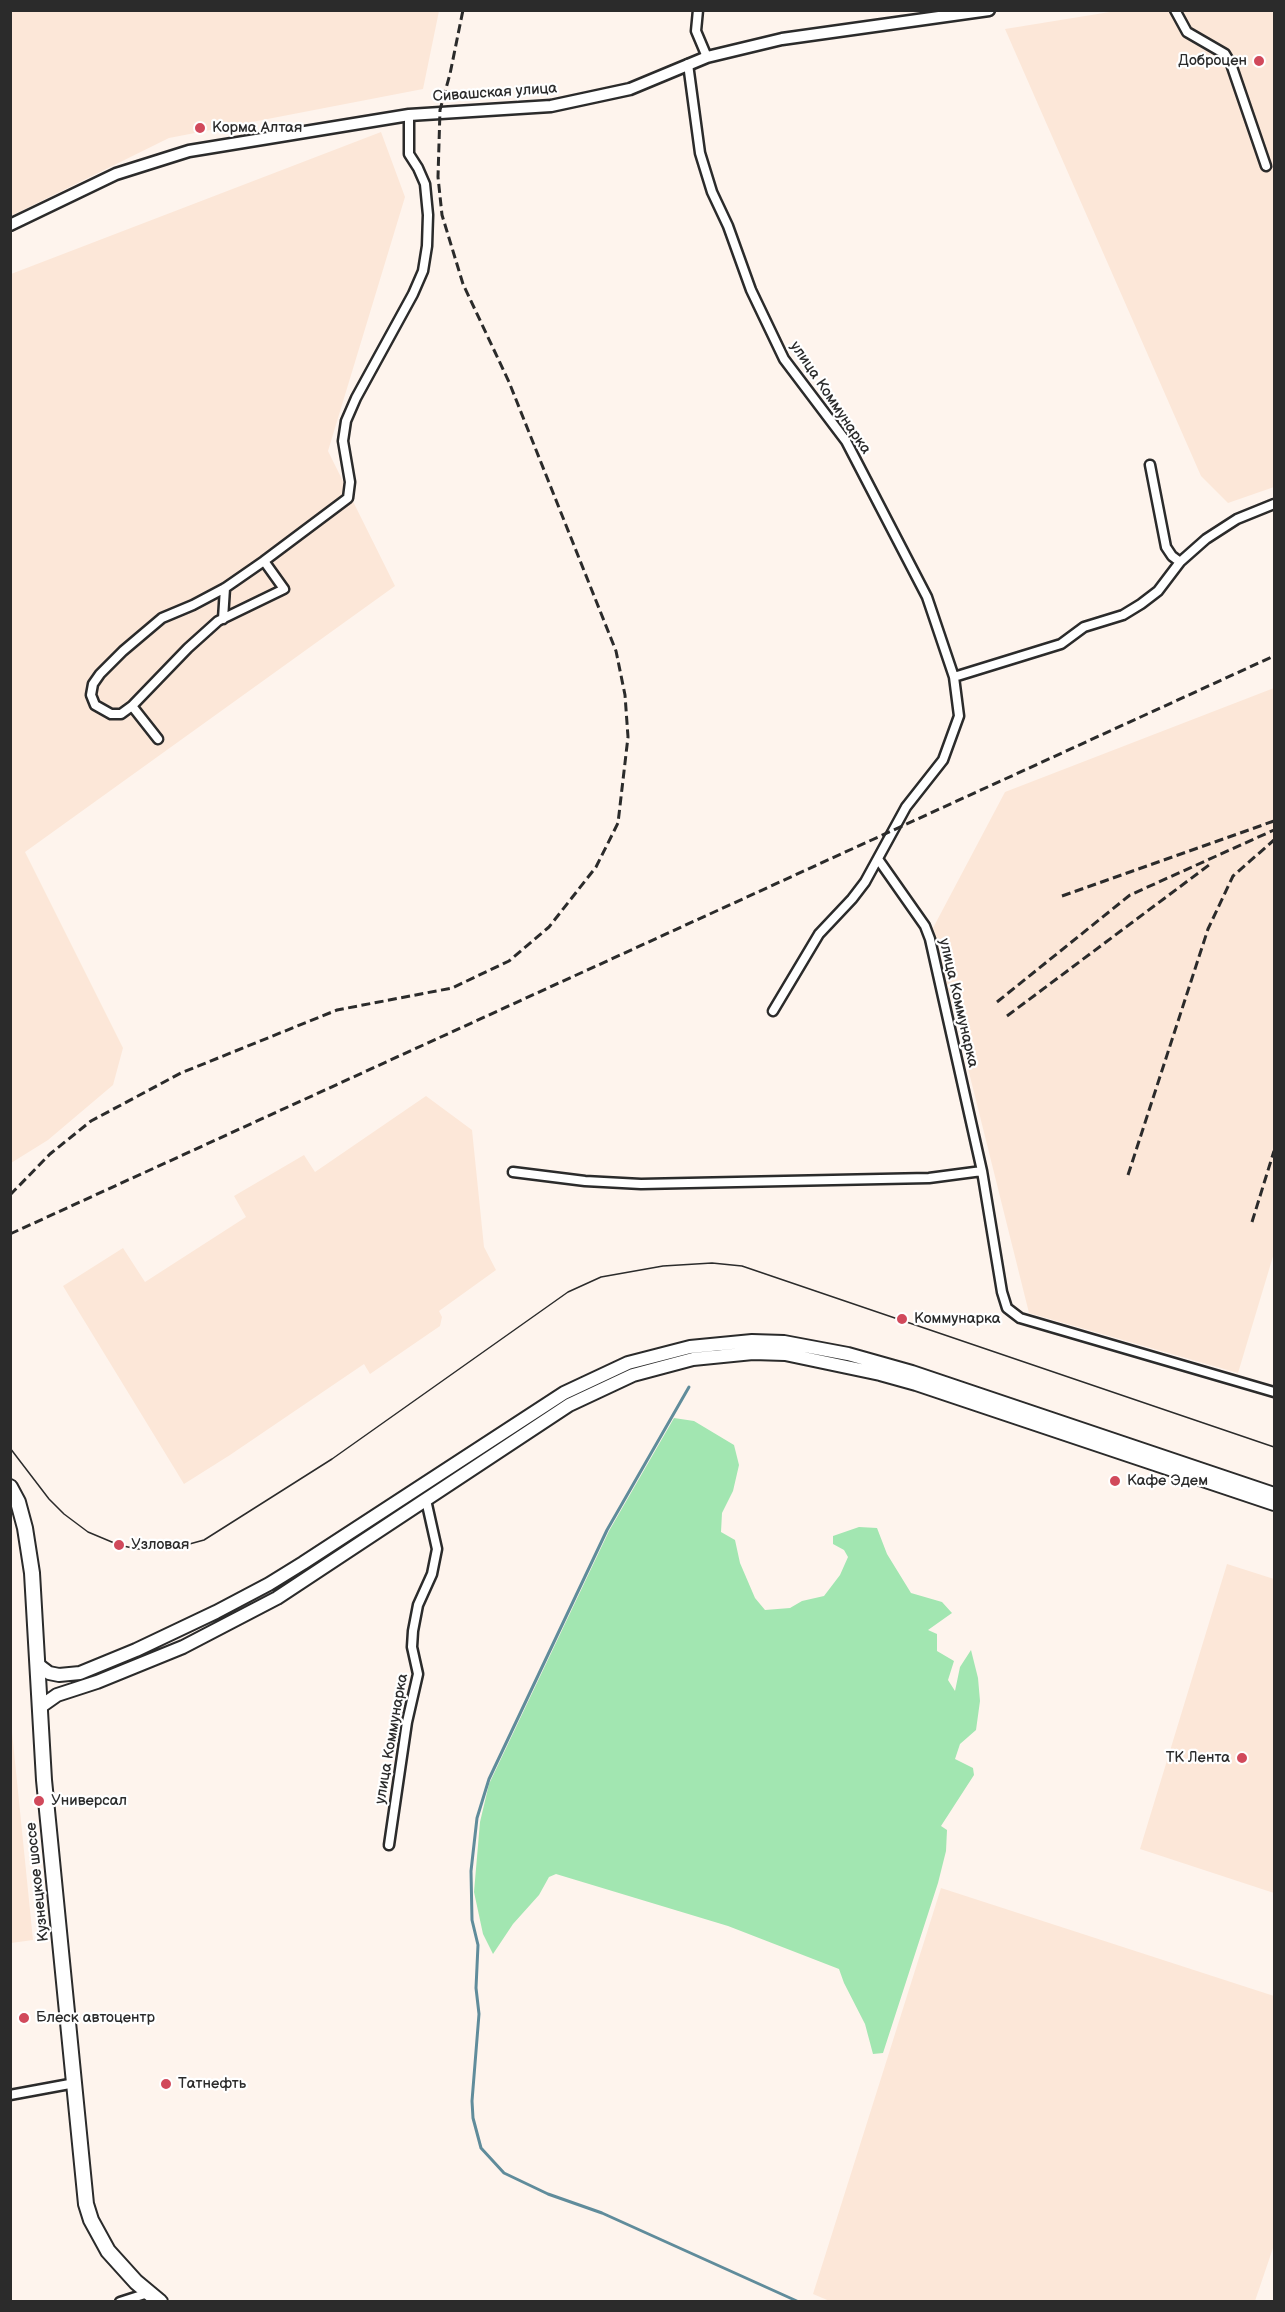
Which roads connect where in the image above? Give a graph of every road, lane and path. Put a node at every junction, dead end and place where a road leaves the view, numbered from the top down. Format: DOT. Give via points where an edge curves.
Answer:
graph roads {
  1 [pos="698,10"];
  2 [pos="989,10"];
  3 [pos="1175,10"];
  4 [pos="707,57"];
  5 [pos="688,64"];
  6 [pos="409,115"];
  7 [pos="1266,166"];
  8 [pos="10,225"];
  9 [pos="1150,465"];
  10 [pos="1275,504"];
  11 [pos="264,561"];
  12 [pos="1180,562"];
  13 [pos="225,588"];
  14 [pos="223,619"];
  15 [pos="954,677"];
  16 [pos="132,706"];
  17 [pos="158,739"];
  18 [pos="878,859"];
  19 [pos="773,1011"];
  20 [pos="981,1171"];
  21 [pos="513,1172"];
  22 [pos="1275,1392"];
  23 [pos="10,1487"];
  24 [pos="1275,1494"];
  25 [pos="426,1500"];
  26 [pos="1275,1504"];
  27 [pos="37,1664"];
  28 [pos="40,1707"];
  29 [pos="389,1845"];
  30 [pos="75,2083"];
  31 [pos="10,2095"];
  32 [pos="154,2297"];
  33 [pos="120,2301"];
  1 -- 4 [label="street" via="696,31"];
  2 -- 4 [label="street, Сивашская улица" via="782,39"];
  3 -- 7 [label="street" via="1187,32 1224,54 1231,64"];
  4 -- 5 [label="street, Сивашская улица"];
  5 -- 6 [label="street, Сивашская улица" via="630,89 551,106"];
  5 -- 15 [label="street, улица Коммунарка" via="700,153 751,290 784,359 846,441 927,597"];
  6 -- 8 [label="street, Сивашская улица" via="189,151 116,174"];
  6 -- 11 [label="street" via="409,154 425,184 428,215 423,271 346,421 343,441 350,482 348,498"];
  9 -- 12 [label="street" via="1166,547"];
  10 -- 12 [label="street" via="1237,519"];
  11 -- 13 [label="street"];
  11 -- 14 [label="street" via="284,589"];
  12 -- 15 [label="street" via="1158,591 1123,615 1084,627 1061,644"];
  13 -- 14 [label="street"];
  13 -- 16 [label="street" via="162,618 123,651 93,684 91,695 95,705 111,714 121,714"];
  14 -- 16 [label="street" via="188,648"];
  15 -- 18 [label="street, улица Коммунарка" via="959,716 943,760 906,807"];
  16 -- 17 [label="street"];
  18 -- 19 [label="street" via="852,899 819,934"];
  18 -- 20 [label="street, улица Коммунарка" via="930,939"];
  20 -- 21 [label="street" via="929,1178 641,1184"];
  20 -- 22 [label="street, улица Коммунарка" via="1002,1292 1007,1308 1020,1318"];
  23 -- 27 [label="main road, Кузнецкое шоссе" via="22,1514 30,1556"];
  24 -- 27 [label="main road" via="848,1354 784,1342 690,1347 628,1364 564,1393 295,1569 216,1612 80,1673 59,1676"];
  25 -- 26 [label="main road" via="569,1406 612,1384 675,1362 753,1353 816,1359 916,1384"];
  25 -- 28 [label="main road" via="258,1609 183,1647 57,1695"];
  25 -- 29 [label="street, улица Коммунарка" via="437,1549 412,1631 418,1674"];
  27 -- 28 [label="main road, Кузнецкое шоссе"];
  28 -- 30 [label="main road, Кузнецкое шоссе"];
  30 -- 31 [label="street"];
  30 -- 32 [label="main road, Кузнецкое шоссе" via="86,2204 91,2220 118,2265"];
  32 -- 33 [label="street"];
}
